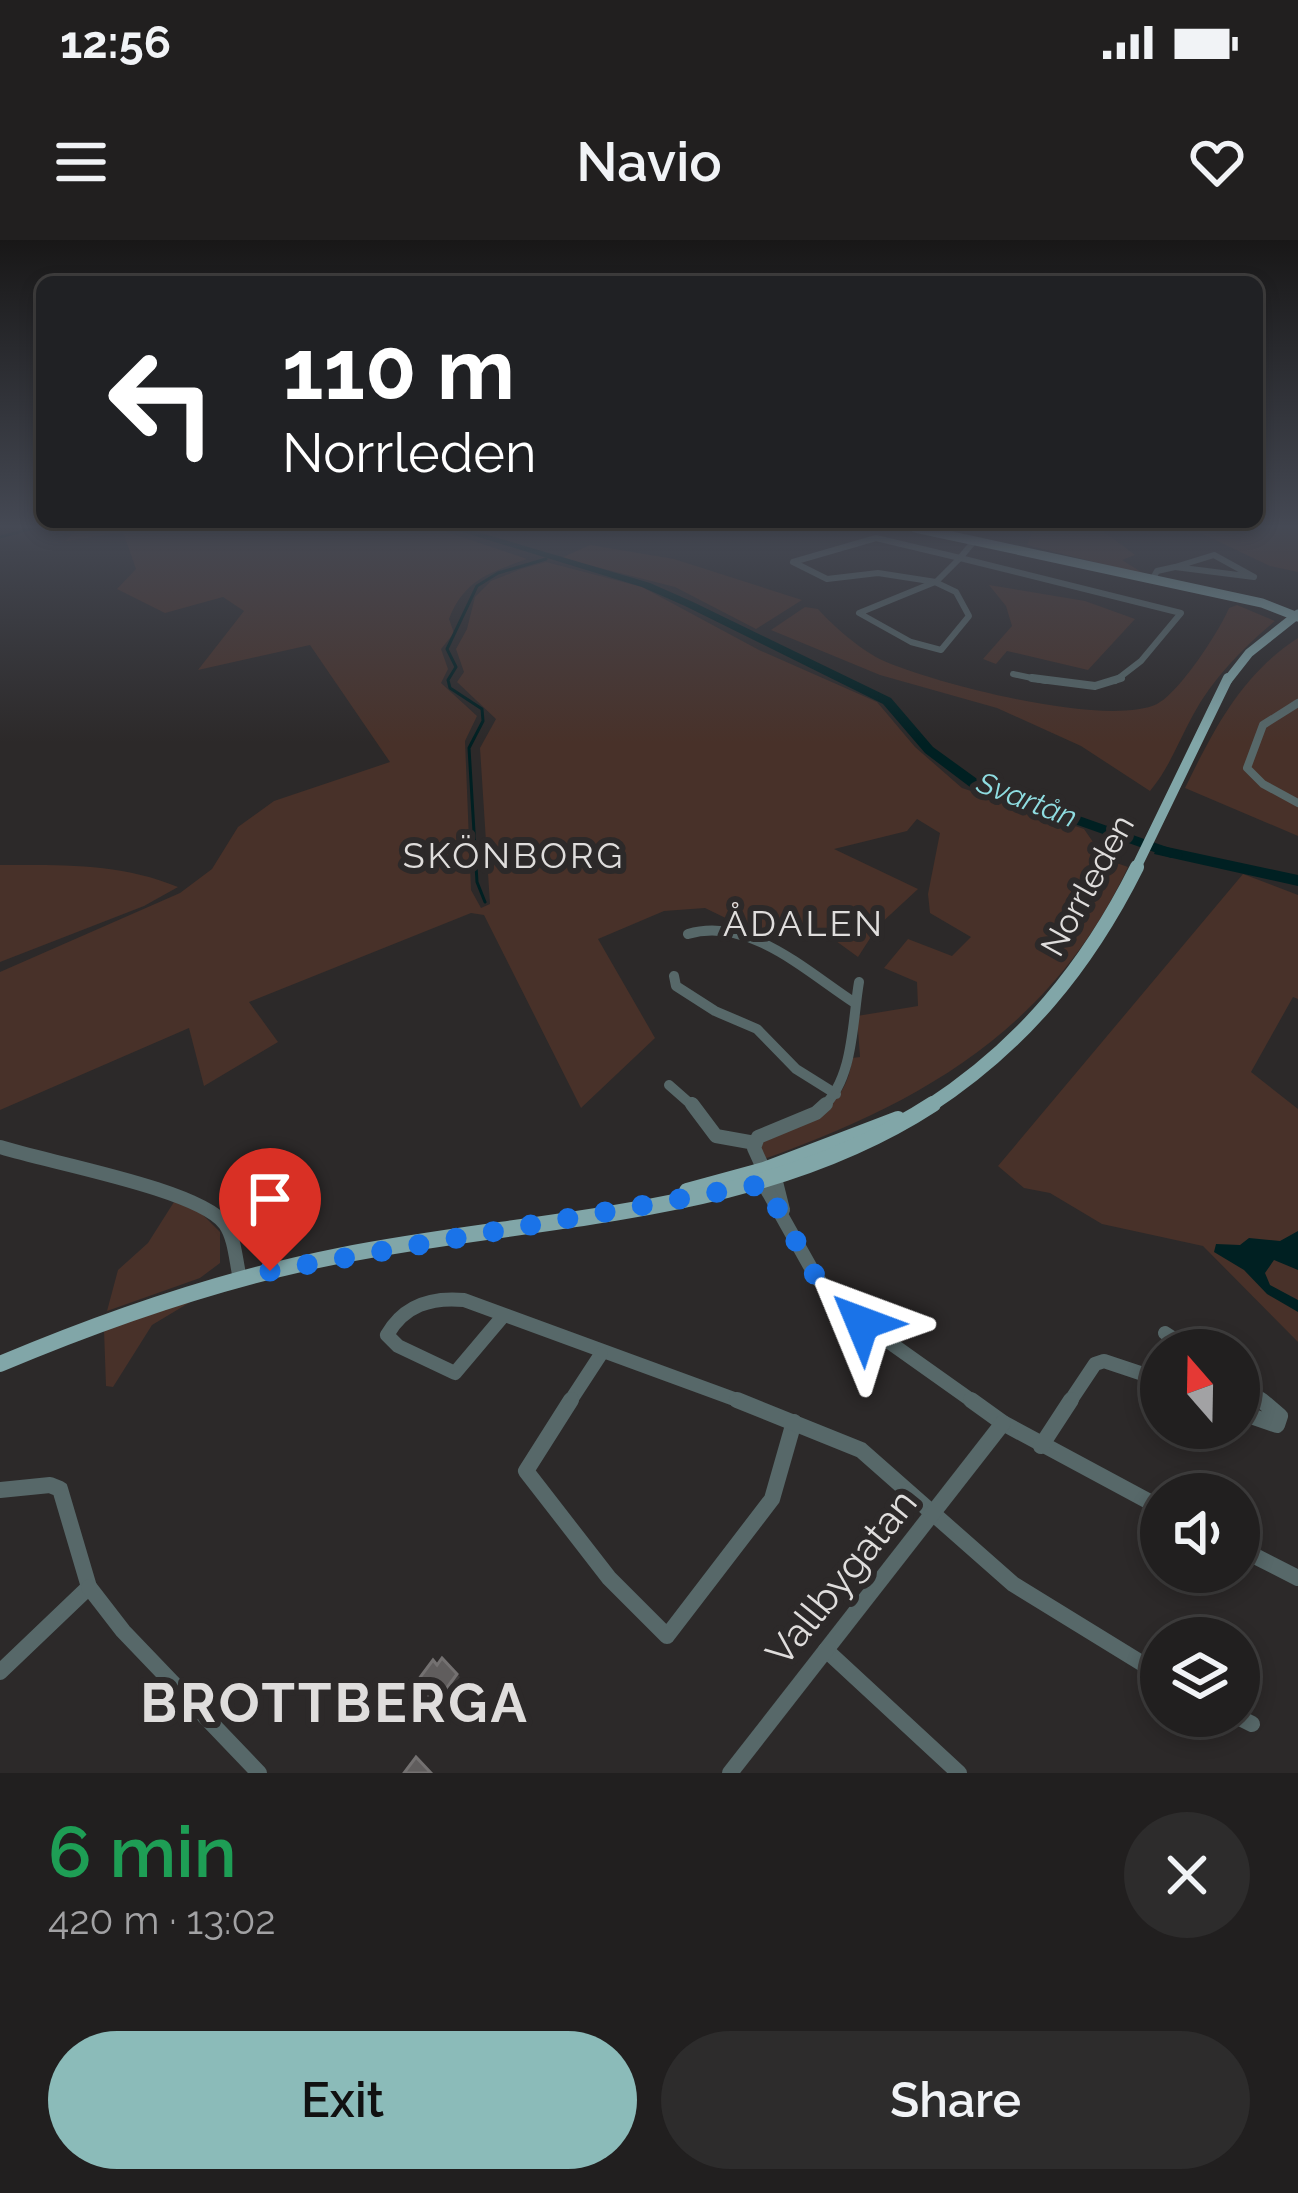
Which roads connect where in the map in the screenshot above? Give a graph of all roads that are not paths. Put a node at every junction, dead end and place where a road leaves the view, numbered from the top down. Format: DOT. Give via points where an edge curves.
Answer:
graph roads {
  1 [pos="893,600"];
  2 [pos="961,600"];
  3 [pos="1127,600"];
  4 [pos="1240,600"];
  5 [pos="1243,600"];
  6 [pos="1295,616"];
  7 [pos="1013,674"];
  8 [pos="1298,703"];
  9 [pos="1298,803"];
  10 [pos="688,934"];
  11 [pos="674,976"];
  12 [pos="859,982"];
  13 [pos="855,1004"];
  14 [pos="670,1085"];
  15 [pos="836,1094"];
  16 [pos="755,1143"];
  17 [pos="0,1147"];
  18 [pos="767,1174"];
  19 [pos="240,1279"];
  20 [pos="503,1315"];
  21 [pos="601,1354"];
  22 [pos="0,1364"];
  23 [pos="1140,1373"];
  24 [pos="1260,1399"];
  25 [pos="794,1422"];
  26 [pos="1260,1422"];
  27 [pos="1003,1423"];
  28 [pos="1041,1446"];
  29 [pos="0,1490"];
  30 [pos="1140,1497"];
  31 [pos="933,1514"];
  32 [pos="1260,1559"];
  33 [pos="1298,1578"];
  34 [pos="89,1587"];
  35 [pos="826,1650"];
  36 [pos="1140,1663"];
  37 [pos="0,1672"];
  38 [pos="259,1773"];
  39 [pos="730,1773"];
  40 [pos="959,1773"];
  1 -- 2 [label="street" via="859,614 940,650 970,611"];
  3 -- 7 [label="street" via="1181,613 1120,682 1087,688"];
  4 -- 6 [label="main road"];
  5 -- 6 [label="main road"];
  6 -- 18 [label="main road, Norrleden" via="1208,713 1118,904 1035,1021 996,1060 880,1138"];
  8 -- 9 [label="street" via="1263,725 1247,768"];
  10 -- 13 [label="street" via="726,927"];
  11 -- 15 [label="street" via="676,986 758,1029 796,1069"];
  12 -- 13 [label="street"];
  13 -- 15 [label="street"];
  14 -- 16 [label="street" via="716,1136"];
  15 -- 16 [label="street" via="817,1113"];
  16 -- 18 [label="street"];
  17 -- 19 [label="street" via="194,1202 224,1223"];
  18 -- 19 [label="main road, Norrleden" via="618,1210"];
  18 -- 27 [label="street" via="816,1277 851,1315"];
  19 -- 22 [label="main road, Norrleden"];
  20 -- 20 [label="street" via="434,1299 410,1309 386,1334 450,1373"];
  20 -- 21 [label="street"];
  21 -- 25 [label="street"];
  21 -- 25 [label="street" via="526,1471 609,1578 667,1636 772,1499"];
  23 -- 28 [label="street" via="1094,1364"];
  24 -- 26 [label="street" via="1280,1416 1277,1425"];
  25 -- 31 [label="street" via="875,1457"];
  27 -- 28 [label="street"];
  27 -- 31 [label="street, Vallbygatan"];
  28 -- 30 [label="street"];
  29 -- 34 [label="street" via="60,1489"];
  31 -- 35 [label="street, Vallbygatan"];
  31 -- 36 [label="street" via="1053,1612"];
  32 -- 33 [label="street"];
  34 -- 37 [label="street"];
  34 -- 38 [label="street"];
  35 -- 39 [label="street, Vallbygatan"];
  35 -- 40 [label="street"];
}
